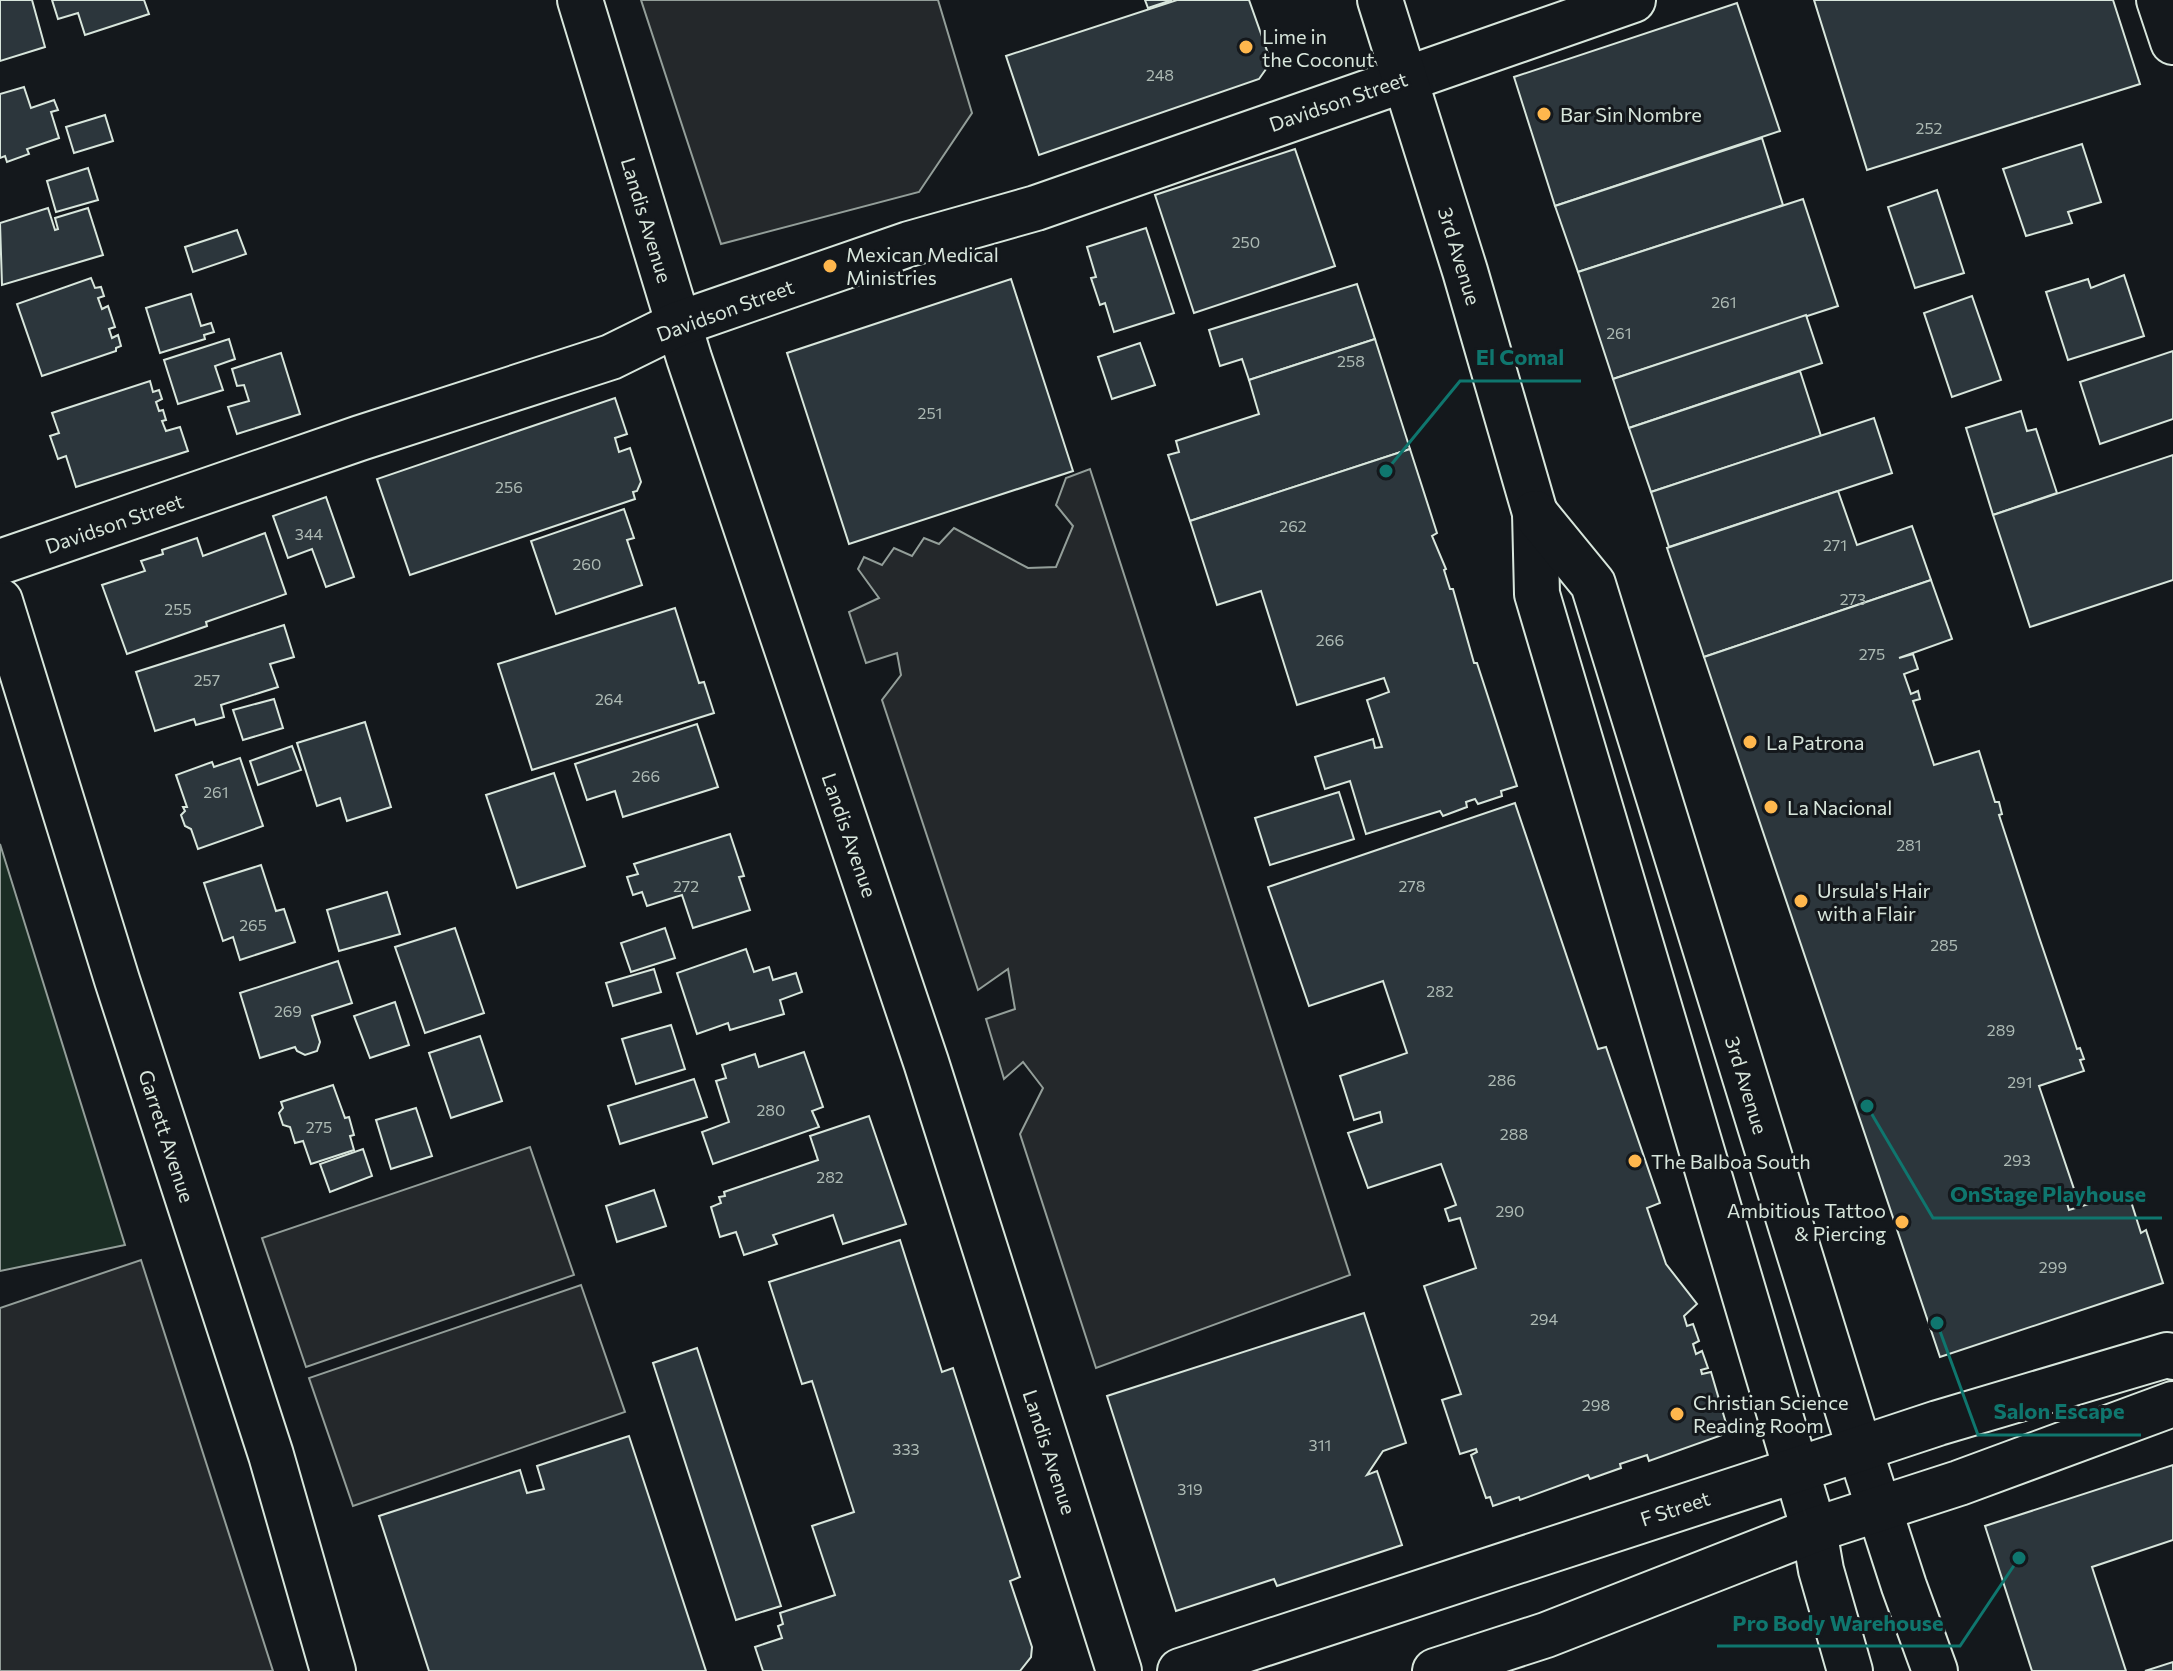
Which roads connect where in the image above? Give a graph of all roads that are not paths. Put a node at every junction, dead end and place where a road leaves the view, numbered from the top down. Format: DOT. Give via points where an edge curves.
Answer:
graph roads {
  1 [pos="580,0"];
  2 [pos="1380,0"];
  3 [pos="1633,0"];
  4 [pos="2159,0"];
  5 [pos="2173,42"];
  6 [pos="1405,78"];
  7 [pos="678,324"];
  8 [pos="1535,513"];
  9 [pos="0,562"];
  10 [pos="0,601"];
  11 [pos="2173,1357"];
  12 [pos="2173,1404"];
  13 [pos="1859,1447"];
  14 [pos="1796,1470"];
  15 [pos="1879,1510"];
  16 [pos="1814,1530"];
  17 [pos="333,1671"];
  18 [pos="1119,1671"];
  19 [pos="1180,1671"];
  20 [pos="1435,1671"];
  21 [pos="1850,1671"];
  22 [pos="1935,1671"];
  1 -- 7 [label="main road, Landis Avenue"];
  2 -- 6 [label="main road, 3rd Avenue"];
  3 -- 6 [label="main road, Davidson Street"];
  4 -- 5 [label="main road"];
  6 -- 7 [label="main road, Davidson Street" via="1036,208 909,244"];
  6 -- 8 [label="main road, 3rd Avenue"];
  7 -- 9 [label="main road, Davidson Street" via="611,357"];
  7 -- 18 [label="main road, Landis Avenue" via="926,1062"];
  8 -- 13 [label="main road, 3rd Avenue" via="1593,584"];
  8 -- 14 [label="main road, 3rd Avenue" via="1537,594"];
  10 -- 17 [label="main road, Garrett Avenue" via="262,1426"];
  11 -- 13 [label="main road, F Street"];
  12 -- 15 [label="main road"];
  13 -- 14 [label="main road, F Street"];
  13 -- 15 [label="main road, 3rd Avenue"];
  14 -- 16 [label="main road, 3rd Avenue"];
  14 -- 19 [label="main road, F Street"];
  15 -- 16 [label="main road"];
  15 -- 22 [label="main road, 3rd Avenue"];
  16 -- 20 [label="main road" via="1546,1635"];
  16 -- 21 [label="main road, 3rd Avenue"];
}
